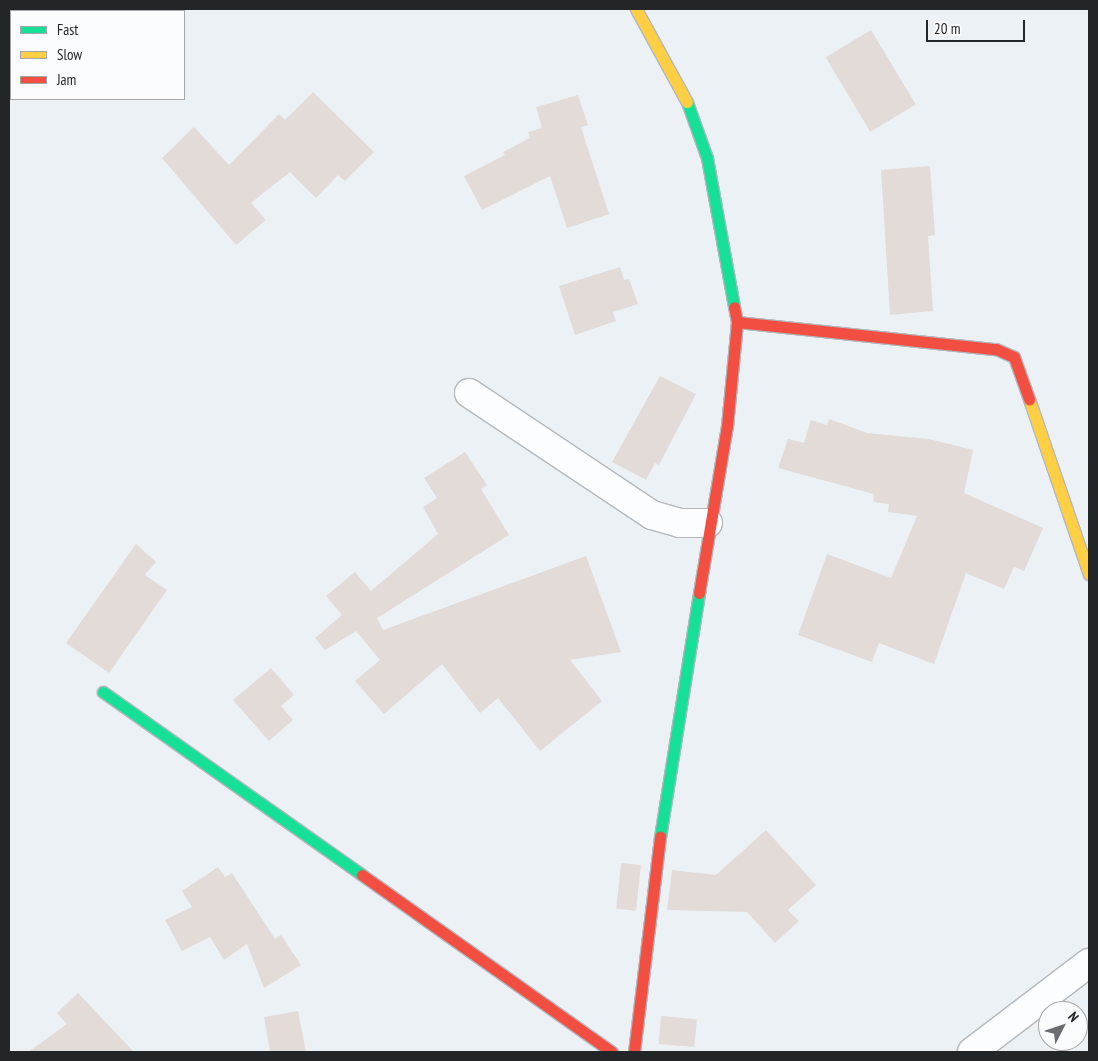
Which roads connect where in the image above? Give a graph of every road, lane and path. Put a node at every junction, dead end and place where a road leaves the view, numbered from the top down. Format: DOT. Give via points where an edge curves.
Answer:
graph roads {
  1 [pos="636,9"];
  2 [pos="737,322"];
  3 [pos="469,393"];
  4 [pos="708,522"];
  5 [pos="1089,574"];
  6 [pos="103,692"];
  7 [pos="1089,963"];
  8 [pos="612,1052"];
  9 [pos="634,1052"];
  10 [pos="972,1052"];
  1 -- 2 [label="street" via="687,102 707,158"];
  2 -- 4 [label="street" via="727,426"];
  2 -- 5 [label="street" via="996,349 1014,357"];
  3 -- 4 [label="street" via="652,515 680,523"];
  4 -- 9 [label="street" via="666,781"];
  6 -- 8 [label="street"];
  7 -- 10 [label="street"];
}
